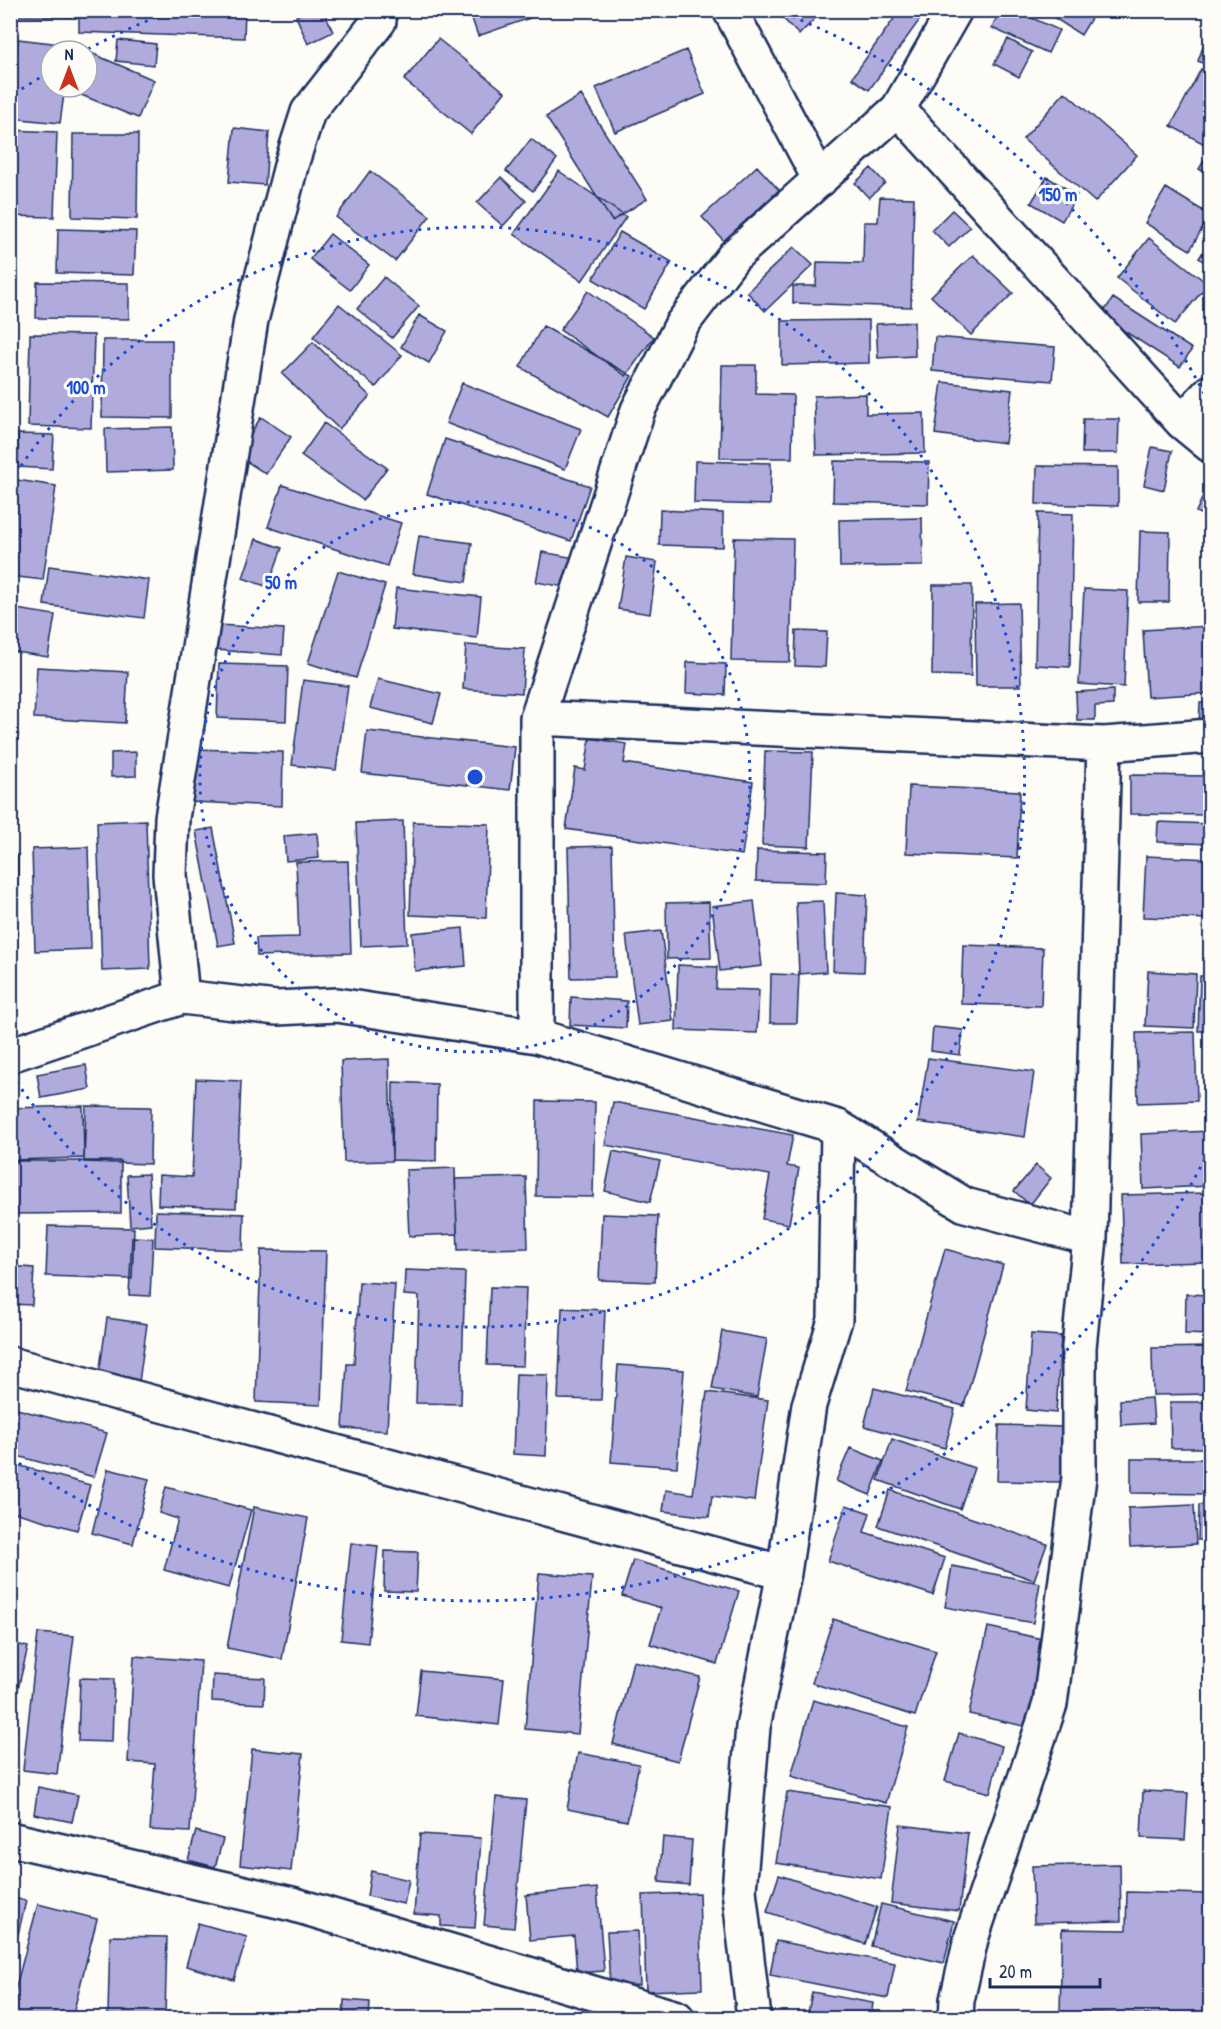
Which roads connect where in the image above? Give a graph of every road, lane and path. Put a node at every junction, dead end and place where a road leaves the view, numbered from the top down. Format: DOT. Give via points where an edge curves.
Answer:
graph roads {
  1 [pos="730,10"];
  2 [pos="956,10"];
  3 [pos="379,21"];
  4 [pos="898,109"];
  5 [pos="820,180"];
  6 [pos="1210,392"];
  7 [pos="1182,422"];
  8 [pos="1210,445"];
  9 [pos="537,718"];
  10 [pos="1210,736"];
  11 [pos="1104,744"];
  12 [pos="183,997"];
  13 [pos="537,1036"];
  14 [pos="10,1055"];
  15 [pos="838,1127"];
  16 [pos="1090,1238"];
  17 [pos="10,1364"];
  18 [pos="784,1573"];
  19 [pos="10,1839"];
  20 [pos="677,2019"];
  21 [pos="754,2019"];
  22 [pos="956,2019"];
  1 -- 5 [label="street"];
  2 -- 4 [label="street"];
  3 -- 12 [label="street" via="308,112 251,320 172,818 170,875"];
  4 -- 5 [label="street"];
  4 -- 7 [label="street"];
  5 -- 9 [label="street" via="734,256 682,324 658,367 621,456"];
  6 -- 7 [label="street"];
  7 -- 8 [label="street"];
  9 -- 11 [label="street"];
  9 -- 13 [label="street"];
  10 -- 11 [label="street"];
  11 -- 16 [label="street"];
  12 -- 13 [label="street" via="277,1008 338,1005"];
  12 -- 14 [label="street"];
  13 -- 15 [label="street"];
  15 -- 16 [label="street" via="965,1205"];
  15 -- 18 [label="street" via="835,1320 809,1405"];
  16 -- 22 [label="street" via="1079,1347 1079,1477 1050,1704 971,1939"];
  17 -- 18 [label="street"];
  18 -- 21 [label="street" via="753,1727 739,1890"];
  19 -- 20 [label="street" via="292,1904"];
}
